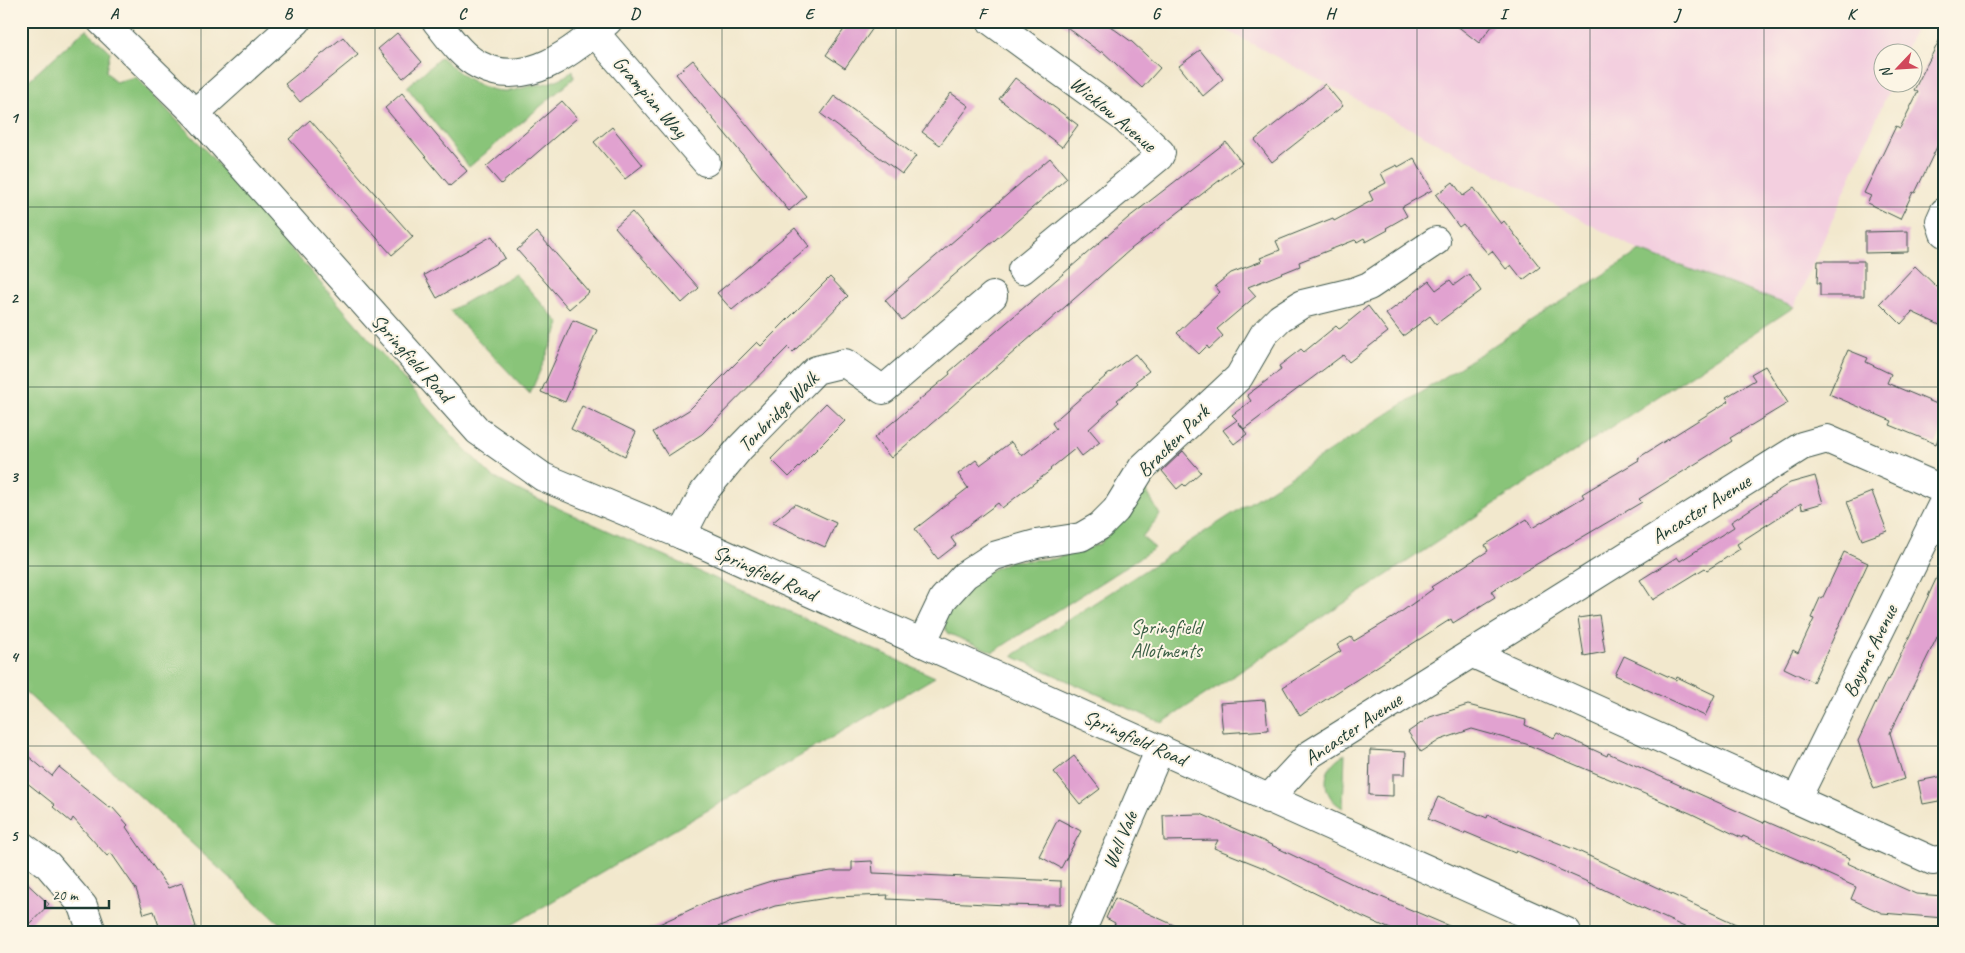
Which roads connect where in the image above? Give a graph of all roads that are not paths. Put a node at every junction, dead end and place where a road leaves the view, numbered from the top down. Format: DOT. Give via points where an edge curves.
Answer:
graph roads {
  1 [pos="101,21"];
  2 [pos="298,21"];
  3 [pos="436,21"];
  4 [pos="992,21"];
  5 [pos="602,27"];
  6 [pos="195,113"];
  7 [pos="706,162"];
  8 [pos="1944,212"];
  9 [pos="1944,233"];
  10 [pos="1436,241"];
  11 [pos="1022,270"];
  12 [pos="993,296"];
  13 [pos="1944,490"];
  14 [pos="1944,501"];
  15 [pos="682,535"];
  16 [pos="922,644"];
  17 [pos="1471,653"];
  18 [pos="1160,749"];
  19 [pos="1268,799"];
  20 [pos="1796,800"];
  21 [pos="21,845"];
  22 [pos="1944,859"];
  23 [pos="92,932"];
  24 [pos="1081,932"];
  25 [pos="1567,932"];
  1 -- 6 [label="street, Springfield Road"];
  2 -- 6 [label="street"];
  3 -- 5 [label="street" via="460,51 478,65 498,72 522,72 545,65 563,57"];
  4 -- 11 [label="street, Wicklow Avenue" via="1124,118 1161,153"];
  5 -- 7 [label="street, Grampian Way"];
  6 -- 15 [label="street, Springfield Road" via="478,432 544,476"];
  8 -- 9 [label="street" via="1940,221"];
  10 -- 16 [label="street, Bracken Park" via="1369,286 1302,304 1280,318 1264,334 1239,377 1142,468 1116,510 1100,526 1081,536 994,556 965,575 943,599"];
  12 -- 15 [label="street, Tonbridge Walk" via="883,390 845,363 816,370 734,455 704,492"];
  13 -- 17 [label="street, Ancaster Avenue" via="1827,440 1802,446"];
  14 -- 20 [label="street, Bayons Avenue"];
  15 -- 16 [label="street, Springfield Road"];
  16 -- 18 [label="street, Springfield Road"];
  17 -- 19 [label="street, Ancaster Avenue" via="1309,755"];
  17 -- 20 [label="street"];
  18 -- 19 [label="street, Springfield Road"];
  18 -- 24 [label="street, Well Vale"];
  19 -- 25 [label="street, Springfield Road"];
  20 -- 22 [label="street" via="1933,861"];
  21 -- 23 [label="street" via="48,865 83,906"];
}
